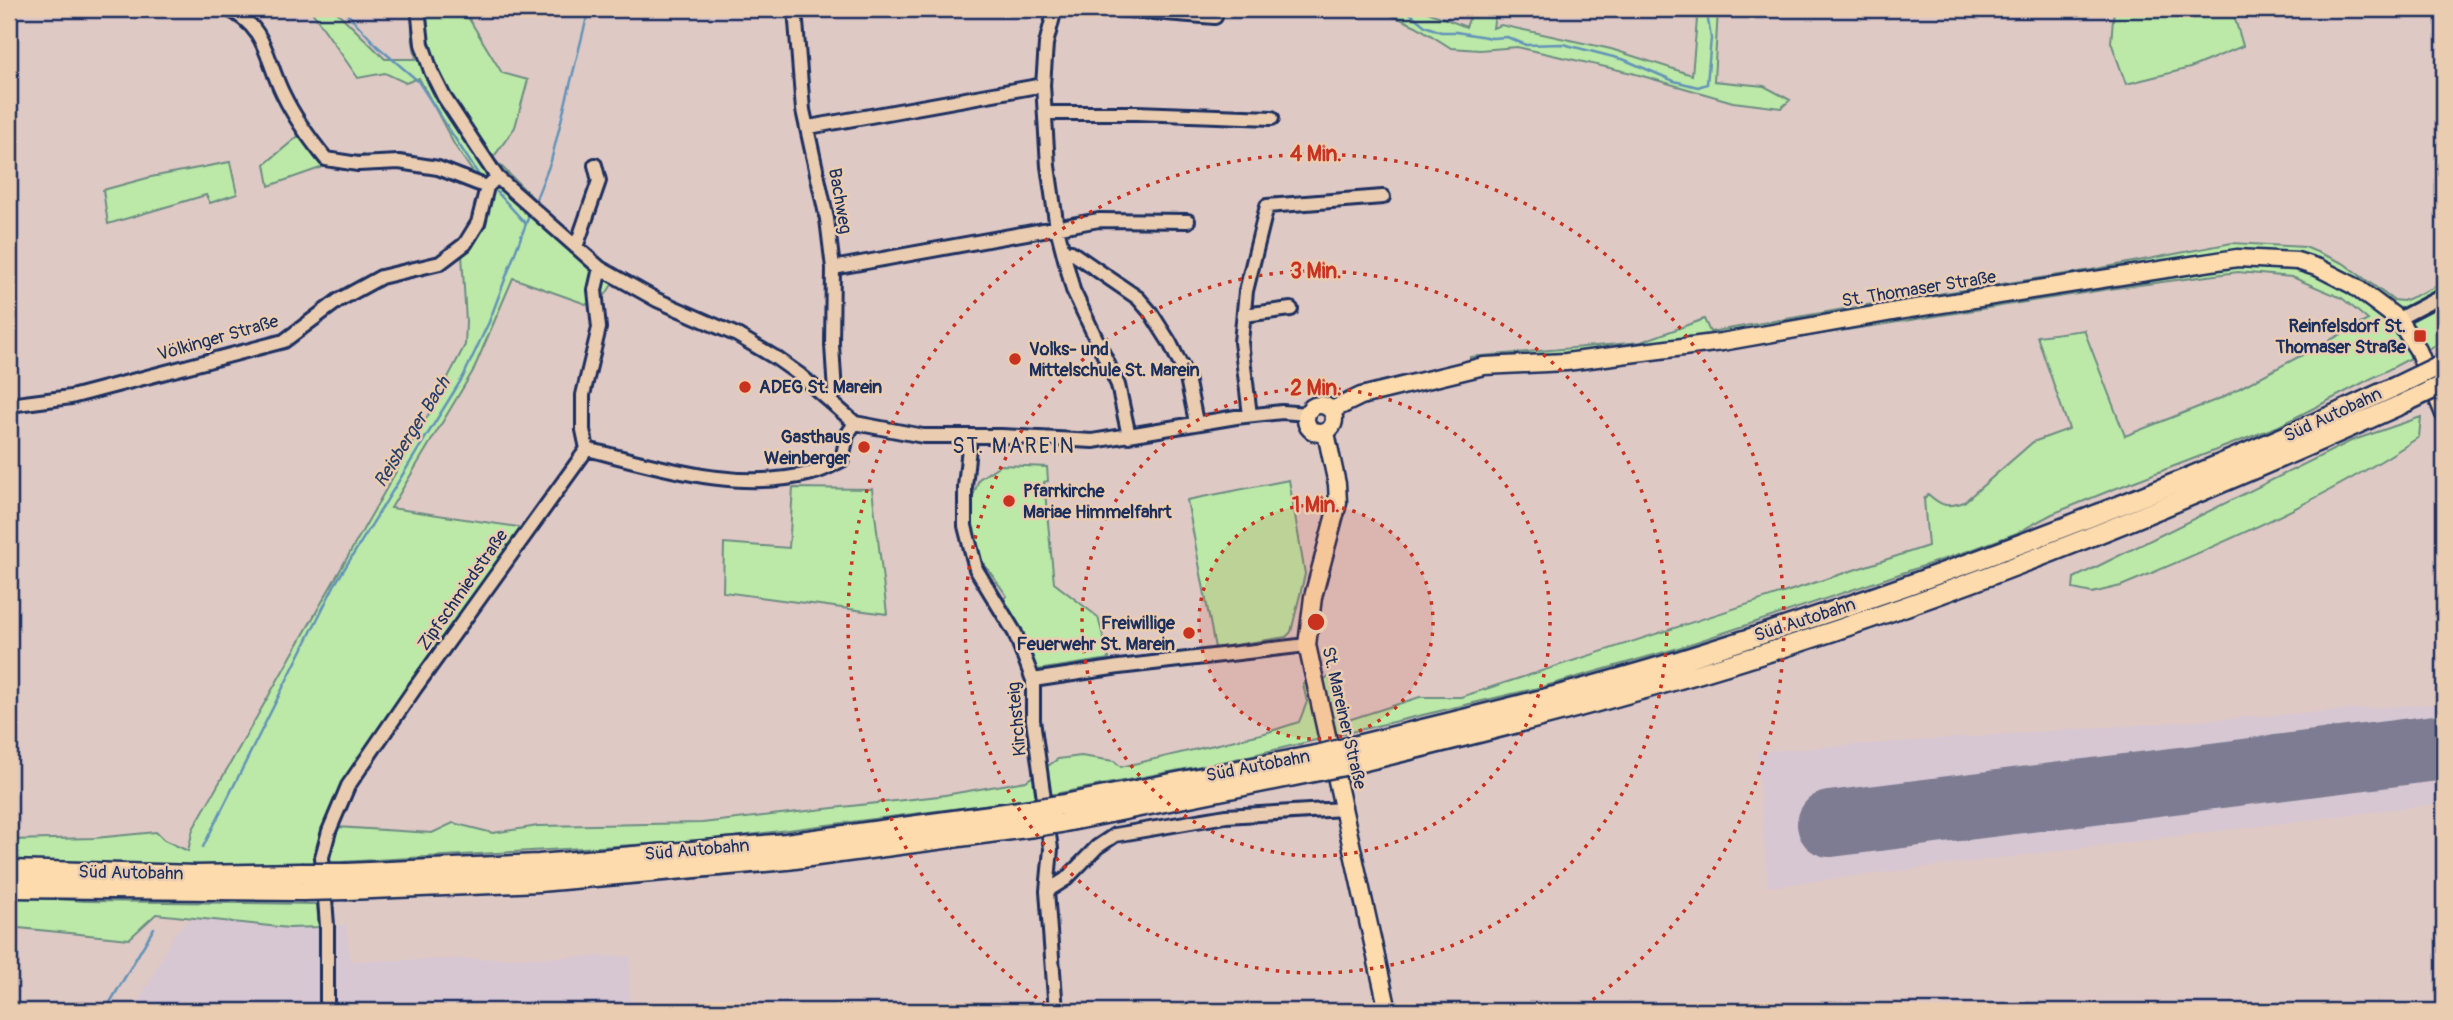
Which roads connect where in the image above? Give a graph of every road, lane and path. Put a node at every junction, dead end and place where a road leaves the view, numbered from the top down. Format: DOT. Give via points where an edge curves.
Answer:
graph roads {
  1 [pos="229,9"];
  2 [pos="420,9"];
  3 [pos="795,9"];
  4 [pos="1055,9"];
  5 [pos="1116,9"];
  6 [pos="1215,17"];
  7 [pos="1043,85"];
  8 [pos="1045,113"];
  9 [pos="1272,118"];
  10 [pos="809,127"];
  11 [pos="595,165"];
  12 [pos="497,177"];
  13 [pos="486,187"];
  14 [pos="1383,197"];
  15 [pos="1188,221"];
  16 [pos="1057,228"];
  17 [pos="576,247"];
  18 [pos="1063,251"];
  19 [pos="600,268"];
  20 [pos="833,268"];
  21 [pos="2444,295"];
  22 [pos="1291,309"];
  23 [pos="1244,316"];
  24 [pos="2398,319"];
  25 [pos="2444,363"];
  26 [pos="2444,384"];
  27 [pos="2396,396"];
  28 [pos="830,400"];
  29 [pos="9,405"];
  30 [pos="1332,410"];
  31 [pos="1307,414"];
  32 [pos="2444,414"];
  33 [pos="1250,415"];
  34 [pos="1196,422"];
  35 [pos="855,423"];
  36 [pos="1326,433"];
  37 [pos="1129,436"];
  38 [pos="970,438"];
  39 [pos="587,449"];
  40 [pos="1307,645"];
  41 [pos="1033,680"];
  42 [pos="1344,809"];
  43 [pos="9,870"];
  44 [pos="301,882"];
  45 [pos="9,888"];
  46 [pos="1047,891"];
  47 [pos="327,1011"];
  48 [pos="1056,1011"];
  49 [pos="1388,1011"];
  1 -- 13 [label="street" via="245,16 263,41 301,129 326,159 438,168"];
  2 -- 12 [label="street" via="422,44 431,71"];
  3 -- 10 [label="street, Bachweg" via="803,110"];
  4 -- 7 [label="street"];
  5 -- 6 [label="street"];
  7 -- 8 [label="street"];
  7 -- 10 [label="street"];
  8 -- 9 [label="street"];
  8 -- 16 [label="street"];
  10 -- 20 [label="street, Bachweg"];
  11 -- 17 [label="street" via="599,181"];
  12 -- 13 [label="street"];
  12 -- 17 [label="street"];
  13 -- 29 [label="street, Völkinger Straße" via="478,223 465,244 440,263 381,277 339,300 284,341 71,397"];
  14 -- 23 [label="street" via="1266,206"];
  15 -- 16 [label="street" via="1099,220"];
  16 -- 18 [label="street"];
  16 -- 20 [label="street"];
  17 -- 19 [label="street"];
  18 -- 34 [label="street" via="1138,298 1152,313 1187,378"];
  18 -- 37 [label="street" via="1073,290 1118,385"];
  19 -- 28 [label="street" via="657,300 737,335"];
  19 -- 39 [label="street" via="595,290 599,328 583,395"];
  20 -- 28 [label="street, Bachweg" via="835,393"];
  21 -- 24 [label="street"];
  22 -- 23 [label="street"];
  23 -- 33 [label="street" via="1241,353"];
  24 -- 30 [label="main road, St. Thomaser Straße" via="2354,286 2319,268 2297,261 2237,258 1722,342 1566,362 1483,366 1361,396"];
  24 -- 32 [label="main road, St. Thomaser Straße" via="2418,350"];
  25 -- 27 [label="highway, Süd Autobahn, bridge"];
  26 -- 27 [label="highway, Süd Autobahn, bridge"];
  27 -- 44 [label="highway, Süd Autobahn, bridge" via="2041,538 1883,595 1695,656 1342,758 1034,818"];
  28 -- 35 [label="street"];
  30 -- 31 [label="main road" via="1316,405"];
  30 -- 36 [label="main road" via="1335,420"];
  31 -- 33 [label="street"];
  31 -- 36 [label="main road" via="1310,429"];
  33 -- 34 [label="street"];
  34 -- 37 [label="street"];
  35 -- 38 [label="street" via="923,436"];
  35 -- 39 [label="street" via="847,435 842,460 814,473 782,478 716,479"];
  36 -- 40 [label="main road, St. Mareiner Straße" via="1338,503 1313,597"];
  37 -- 38 [label="street" via="1093,441"];
  38 -- 41 [label="street, Kirchsteig" via="965,526 976,569 1015,633"];
  39 -- 47 [label="street, Zipfschmiedstraße" via="348,786 322,857"];
  40 -- 41 [label="street"];
  40 -- 42 [label="main road, St. Mareiner Straße"];
  41 -- 46 [label="street, Kirchsteig" via="1032,720 1051,849"];
  42 -- 46 [label="street" via="1226,816 1115,835"];
  42 -- 49 [label="main road, St. Mareiner Straße"];
  43 -- 44 [label="highway, Süd Autobahn" via="197,874"];
  44 -- 45 [label="highway, Süd Autobahn"];
  46 -- 48 [label="street, Kirchsteig"];
}
